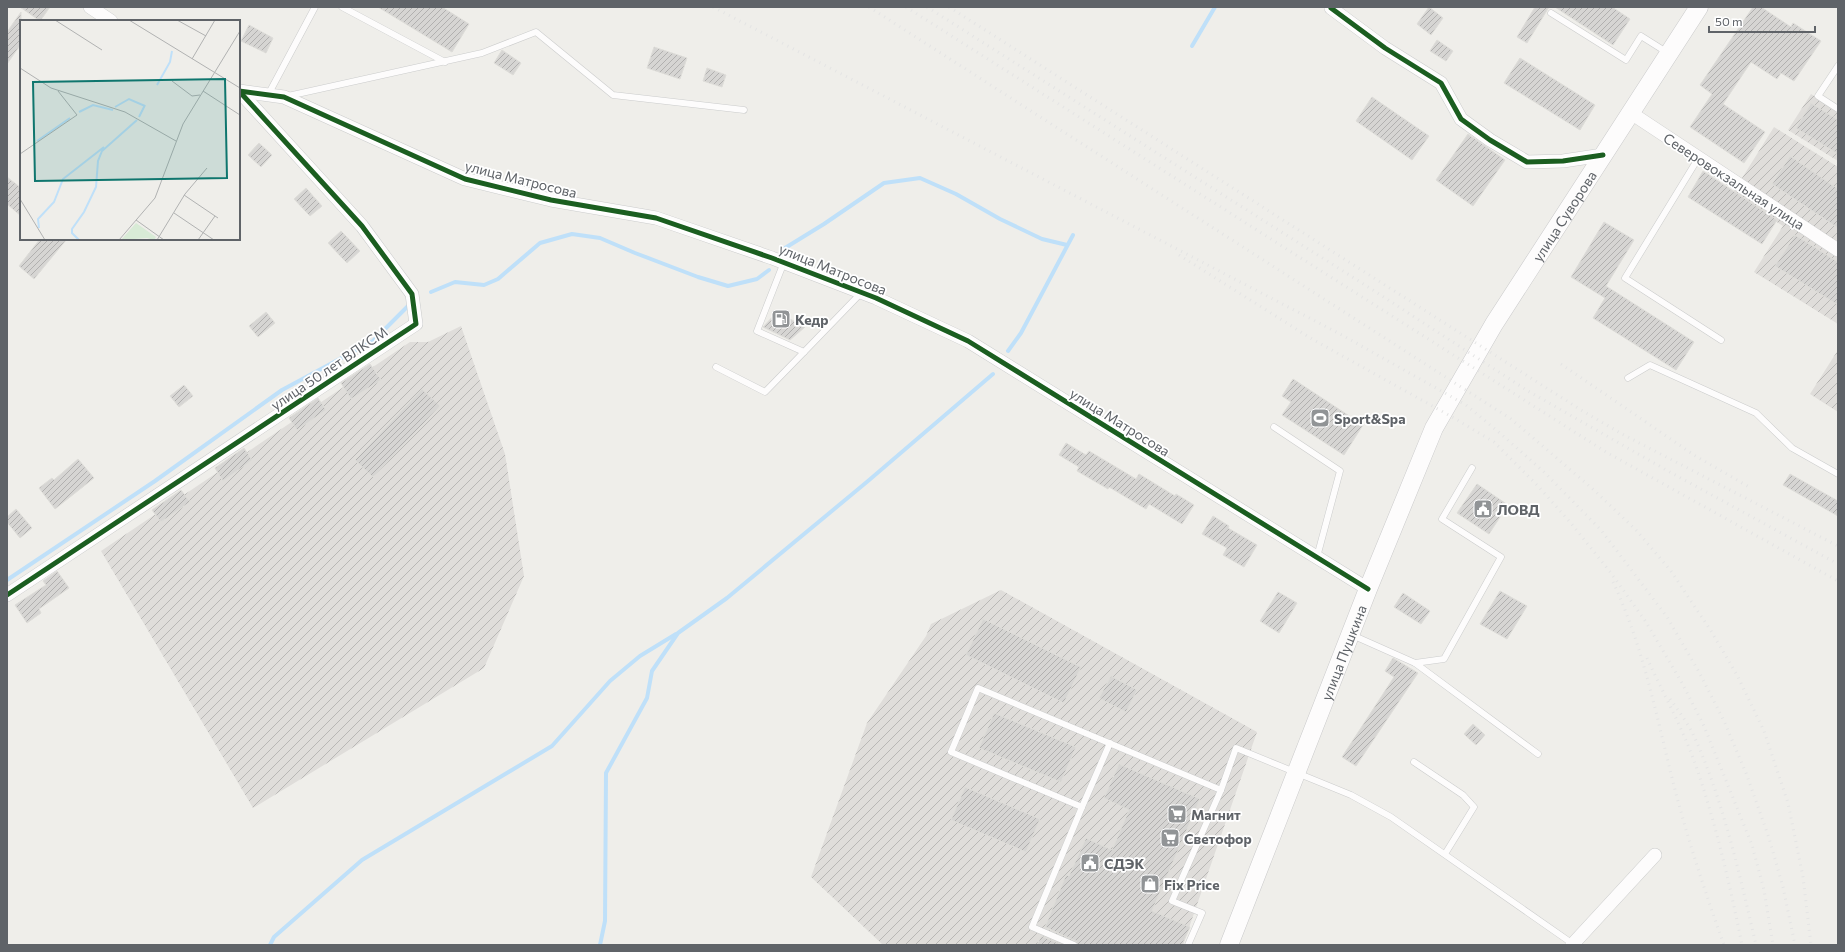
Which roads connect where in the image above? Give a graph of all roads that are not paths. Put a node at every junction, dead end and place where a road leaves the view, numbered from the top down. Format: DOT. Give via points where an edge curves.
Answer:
graph roads {
  1 [pos="90,7"];
  2 [pos="315,7"];
  3 [pos="342,7"];
  4 [pos="1700,7"];
  5 [pos="1331,8"];
  6 [pos="1551,13"];
  7 [pos="110,20"];
  8 [pos="1669,54"];
  9 [pos="445,62"];
  10 [pos="1838,66"];
  11 [pos="240,91"];
  12 [pos="240,92"];
  13 [pos="268,95"];
  14 [pos="284,97"];
  15 [pos="1838,109"];
  16 [pos="744,110"];
  17 [pos="1631,113"];
  18 [pos="1604,155"];
  19 [pos="1699,157"];
  20 [pos="1838,250"];
  21 [pos="784,262"];
  22 [pos="862,292"];
  23 [pos="1494,324"];
  24 [pos="1721,340"];
  25 [pos="804,352"];
  26 [pos="716,367"];
  27 [pos="1628,378"];
  28 [pos="1274,427"];
  29 [pos="1472,468"];
  30 [pos="1838,474"];
  31 [pos="1317,557"];
  32 [pos="1368,589"];
  33 [pos="7,595"];
  34 [pos="1351,634"];
  35 [pos="1415,663"];
  36 [pos="1110,743"];
  37 [pos="1538,754"];
  38 [pos="1414,762"];
  39 [pos="1297,774"];
  40 [pos="1221,790"];
  41 [pos="1082,807"];
  42 [pos="1445,854"];
  43 [pos="1655,855"];
  44 [pos="1572,944"];
  45 [pos="1074,945"];
  46 [pos="1188,945"];
  47 [pos="1229,945"];
  1 -- 7 [label="street"];
  2 -- 13 [label="lane"];
  3 -- 9 [label="lane"];
  4 -- 8 [label="main road, улица Суворова"];
  5 -- 18 [label="street" via="1385,48 1441,83 1461,119 1490,140 1528,162 1563,162"];
  6 -- 8 [label="lane" via="1626,60 1641,36"];
  8 -- 17 [label="main road, улица Суворова"];
  9 -- 14 [label="lane"];
  9 -- 16 [label="lane" via="482,53 536,32 613,95"];
  10 -- 15 [label="lane" via="1818,96"];
  11 -- 13 [label="street, улица Матросова"];
  12 -- 33 [label="street, улица 50 лет ВЛКСМ" via="362,226 412,294 416,324"];
  13 -- 14 [label="street, улица Матросова"];
  14 -- 21 [label="street, улица Матросова" via="465,179 551,200 656,218"];
  17 -- 18 [label="main road, улица Суворова"];
  17 -- 19 [label="street, Северовокзальная улица"];
  18 -- 23 [label="main road, улица Суворова"];
  19 -- 20 [label="street, Северовокзальная улица"];
  19 -- 24 [label="lane" via="1625,278"];
  21 -- 22 [label="street, улица Матросова"];
  21 -- 25 [label="lane" via="757,331"];
  22 -- 25 [label="lane"];
  22 -- 31 [label="street, улица Матросова" via="968,341"];
  23 -- 32 [label="main road, улица Пушкина" via="1434,428"];
  25 -- 26 [label="lane" via="765,392"];
  27 -- 30 [label="lane" via="1650,365 1750,410 1792,448"];
  28 -- 31 [label="lane" via="1340,471"];
  29 -- 35 [label="lane" via="1442,519 1501,557 1444,659"];
  31 -- 32 [label="street, улица Матросова"];
  32 -- 34 [label="main road, улица Пушкина"];
  34 -- 35 [label="lane"];
  34 -- 39 [label="main road, улица Пушкина"];
  35 -- 37 [label="lane"];
  36 -- 40 [label="lane"];
  36 -- 41 [label="lane"];
  36 -- 41 [label="lane" via="978,688 951,752"];
  38 -- 42 [label="lane" via="1463,795 1474,807"];
  39 -- 40 [label="lane" via="1236,748"];
  39 -- 42 [label="lane" via="1351,795 1391,817"];
  39 -- 47 [label="main road, улица Пушкина"];
  40 -- 46 [label="lane" via="1172,901 1202,913"];
  41 -- 45 [label="lane" via="1032,927"];
  42 -- 44 [label="lane"];
  43 -- 44 [label="street"];
}
